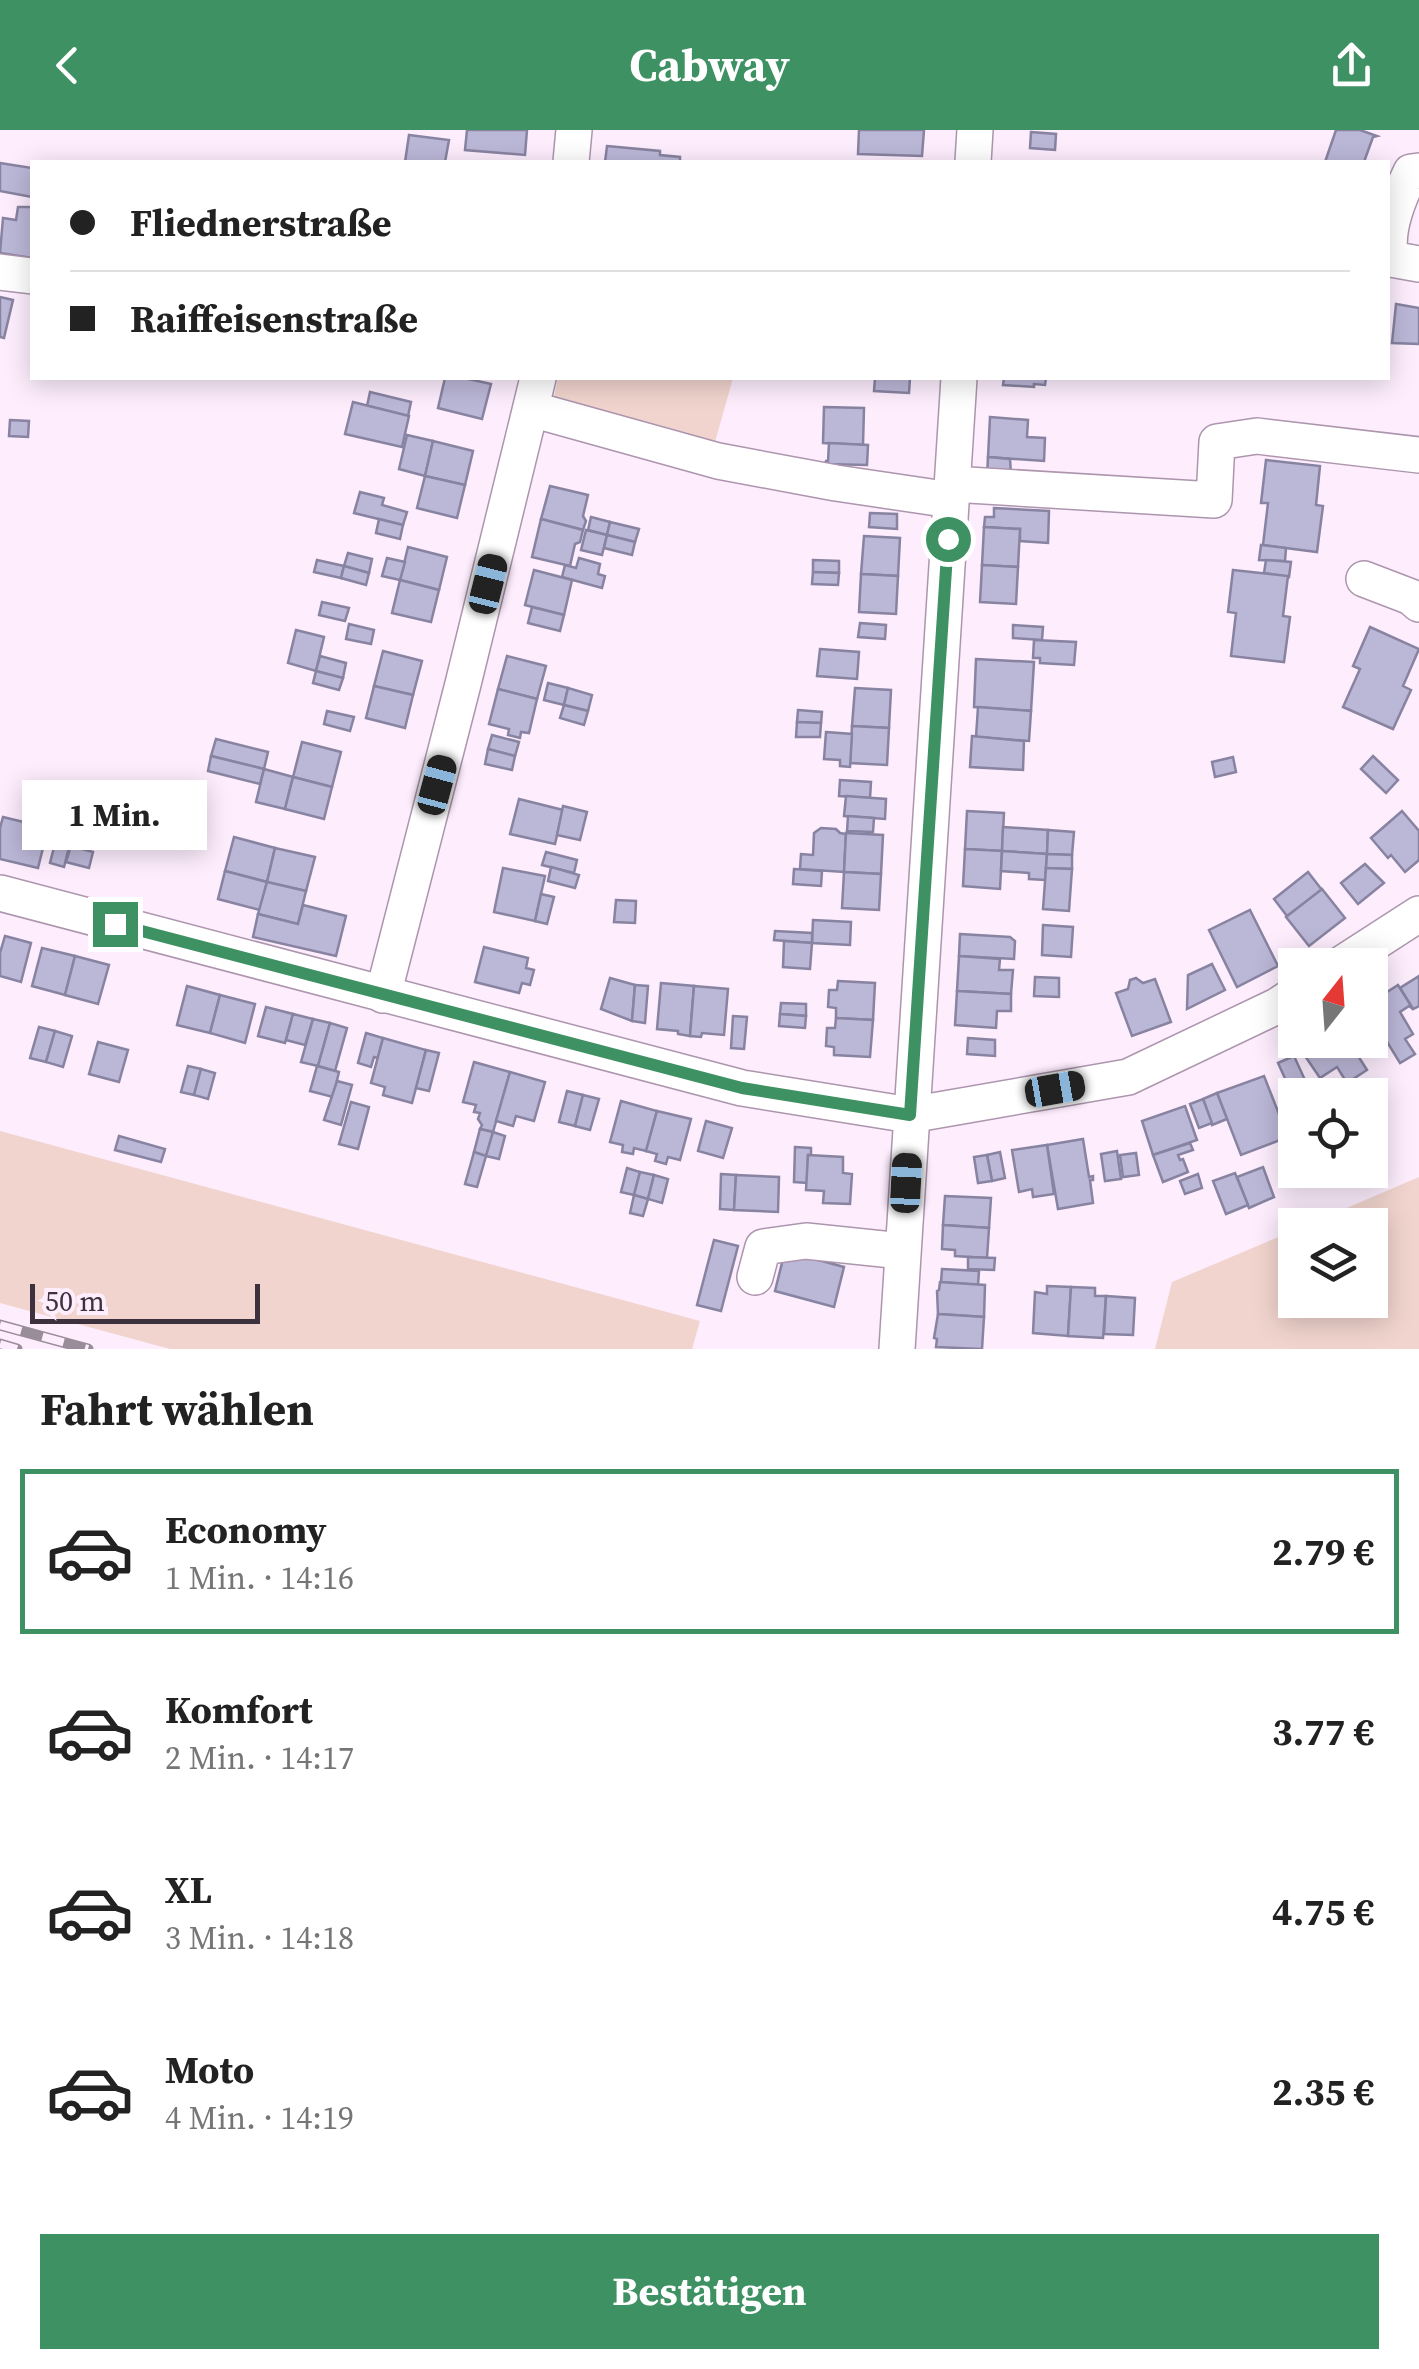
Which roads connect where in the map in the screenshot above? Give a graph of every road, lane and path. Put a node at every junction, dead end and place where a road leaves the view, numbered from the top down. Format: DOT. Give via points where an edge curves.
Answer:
graph roads {
  1 [pos="574,130"];
  2 [pos="975,130"];
  3 [pos="571,160"];
  4 [pos="973,160"];
  5 [pos="1419,171"];
  6 [pos="1390,232"];
  7 [pos="1390,256"];
  8 [pos="1419,264"];
  9 [pos="0,272"];
  10 [pos="30,276"];
  11 [pos="959,380"];
  12 [pos="534,393"];
  13 [pos="1419,455"];
  14 [pos="952,492"];
  15 [pos="1364,578"];
  16 [pos="1419,604"];
  17 [pos="0,893"];
  18 [pos="1419,914"];
  19 [pos="1366,948"];
  20 [pos="383,996"];
  21 [pos="1278,1006"];
  22 [pos="910,1115"];
  23 [pos="902,1251"];
  24 [pos="755,1277"];
  25 [pos="897,1349"];
  1 -- 3 [label="street"];
  2 -- 4 [label="street"];
  5 -- 6 [label="street" via="1411,172"];
  7 -- 8 [label="street"];
  9 -- 10 [label="street"];
  11 -- 14 [label="street"];
  12 -- 14 [label="street" via="718,461 836,484"];
  12 -- 20 [label="street"];
  13 -- 14 [label="street" via="1257,436 1217,442 1214,500"];
  14 -- 22 [label="street"];
  15 -- 16 [label="street"];
  17 -- 20 [label="street"];
  18 -- 19 [label="street"];
  20 -- 22 [label="street" via="742,1088"];
  21 -- 22 [label="street" via="1128,1077"];
  22 -- 23 [label="street"];
  23 -- 24 [label="street" via="806,1241 763,1246"];
  23 -- 25 [label="street"];
}
